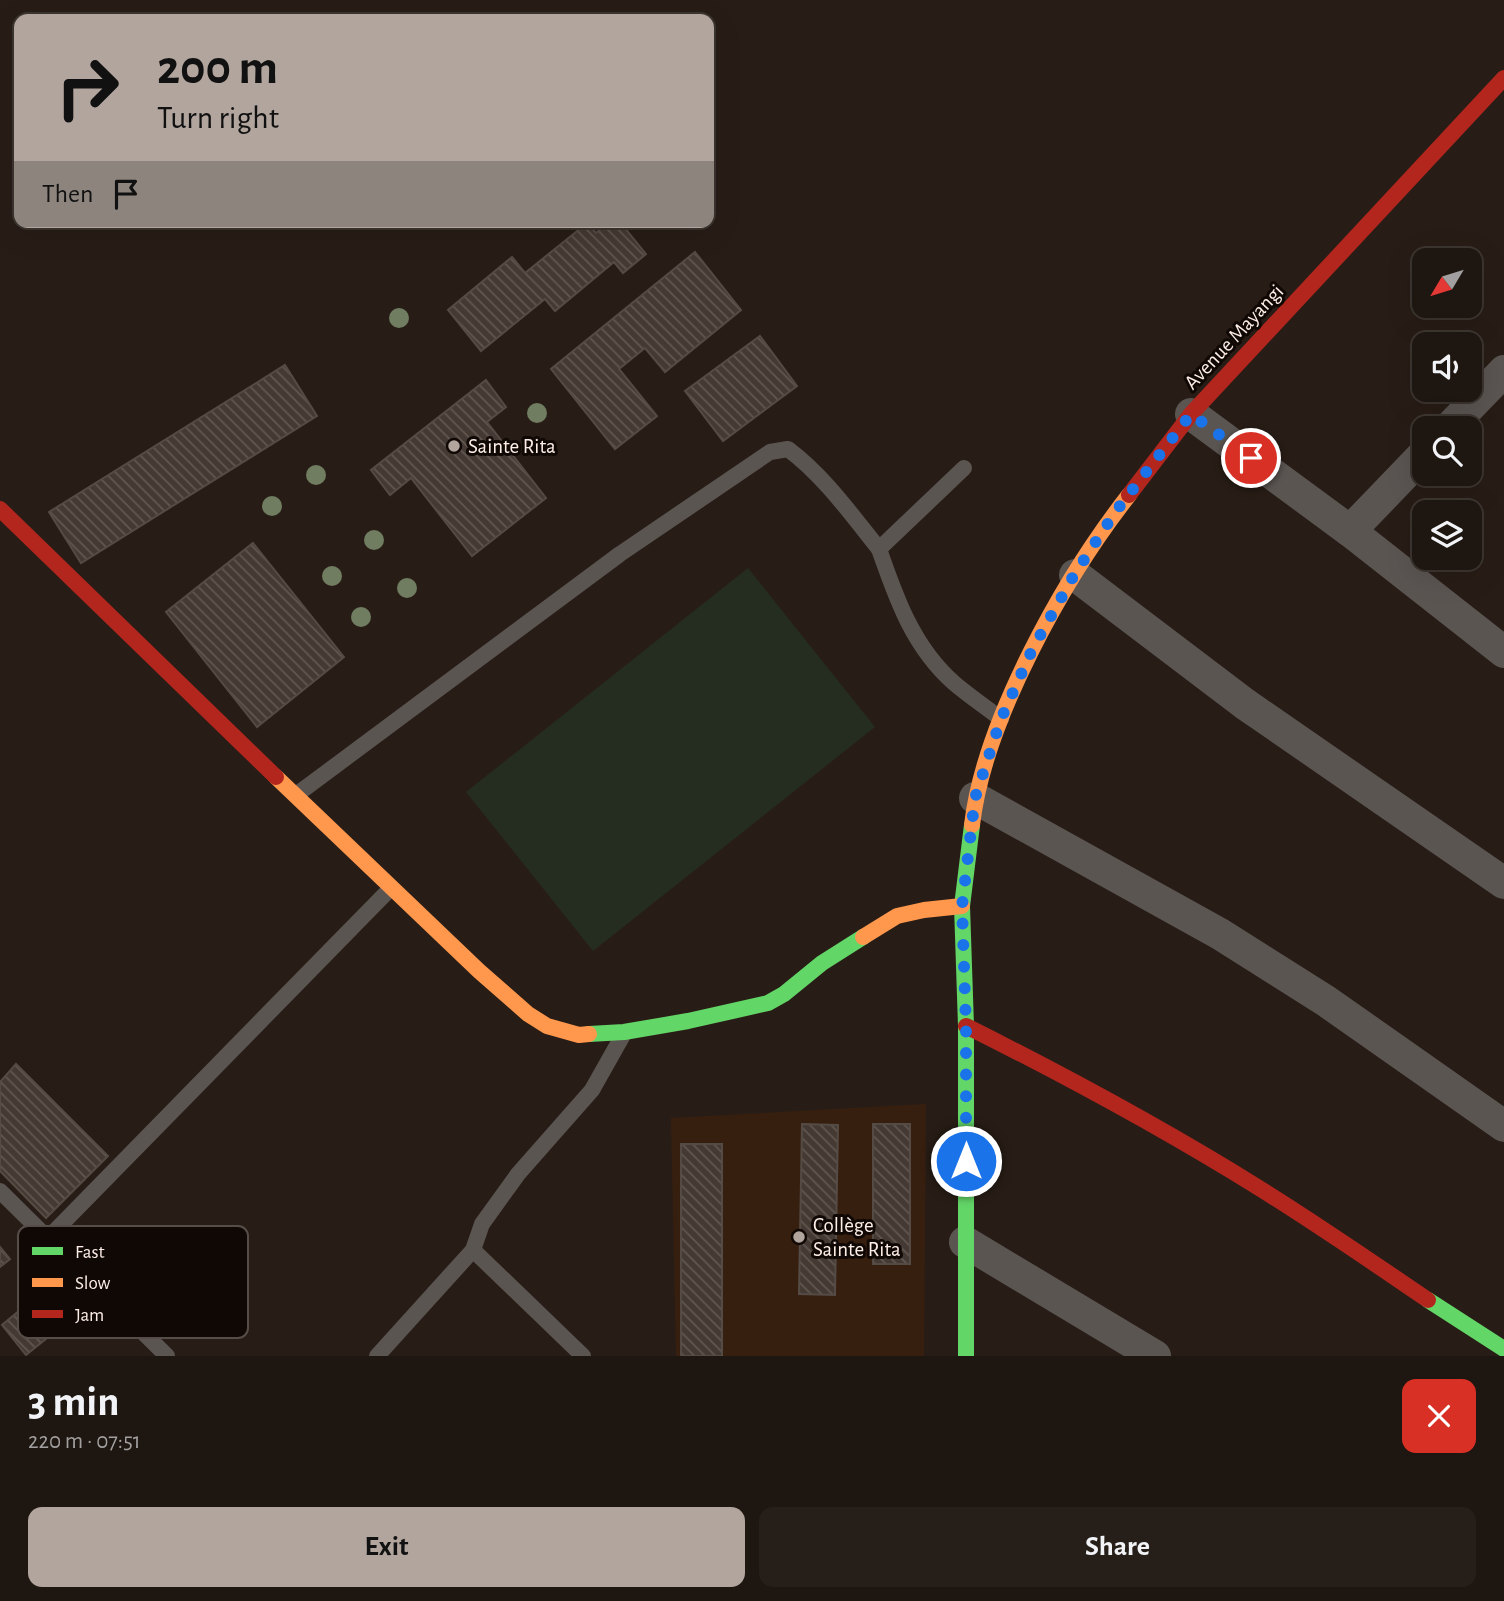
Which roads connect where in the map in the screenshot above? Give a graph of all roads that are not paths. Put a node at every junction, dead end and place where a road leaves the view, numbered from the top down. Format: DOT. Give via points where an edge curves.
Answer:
graph roads {
  1 [pos="1504,78"];
  2 [pos="1504,371"];
  3 [pos="1191,414"];
  4 [pos="1461,416"];
  5 [pos="1412,466"];
  6 [pos="964,468"];
  7 [pos="0,509"];
  8 [pos="1350,531"];
  9 [pos="879,549"];
  10 [pos="1074,575"];
  11 [pos="1503,651"];
  12 [pos="1001,719"];
  13 [pos="296,795"];
  14 [pos="975,798"];
  15 [pos="1504,883"];
  16 [pos="391,888"];
  17 [pos="962,906"];
  18 [pos="966,1026"];
  19 [pos="624,1032"];
  20 [pos="1500,1112"];
  21 [pos="0,1191"];
  22 [pos="36,1226"];
  23 [pos="60,1226"];
  24 [pos="965,1242"];
  25 [pos="473,1250"];
  26 [pos="149,1338"];
  27 [pos="1504,1349"];
  28 [pos="167,1356"];
  29 [pos="377,1356"];
  30 [pos="583,1356"];
  31 [pos="966,1356"];
  32 [pos="1154,1356"];
  1 -- 3 [label="street, Avenue Mayangi"];
  2 -- 4 [label="street"];
  3 -- 8 [label="street"];
  3 -- 10 [label="street, Avenue Mayangi" via="1116,511"];
  5 -- 8 [label="street"];
  6 -- 9 [label="lane"];
  7 -- 13 [label="street"];
  8 -- 11 [label="street"];
  9 -- 12 [label="lane" via="906,622 923,648 953,682"];
  9 -- 13 [label="lane" via="805,463 788,449 770,452 620,554"];
  10 -- 12 [label="street, Avenue Mayangi" via="1032,650"];
  10 -- 15 [label="street" via="1245,704"];
  12 -- 14 [label="street, Avenue Mayangi"];
  13 -- 16 [label="street"];
  14 -- 17 [label="street, Avenue Mayangi"];
  14 -- 20 [label="street" via="1220,934"];
  16 -- 19 [label="street" via="528,1014 547,1026 579,1035"];
  16 -- 23 [label="lane"];
  17 -- 18 [label="street, Avenue Mayangi"];
  17 -- 19 [label="street" via="897,916 768,1003"];
  18 -- 24 [label="street, Avenue Mayangi"];
  18 -- 27 [label="street" via="1118,1106 1299,1214"];
  19 -- 25 [label="lane" via="592,1090 518,1174 482,1224"];
  21 -- 22 [label="lane"];
  24 -- 31 [label="street, Avenue Mayangi"];
  24 -- 32 [label="street"];
  25 -- 29 [label="lane"];
  25 -- 30 [label="lane"];
  26 -- 28 [label="lane"];
}
